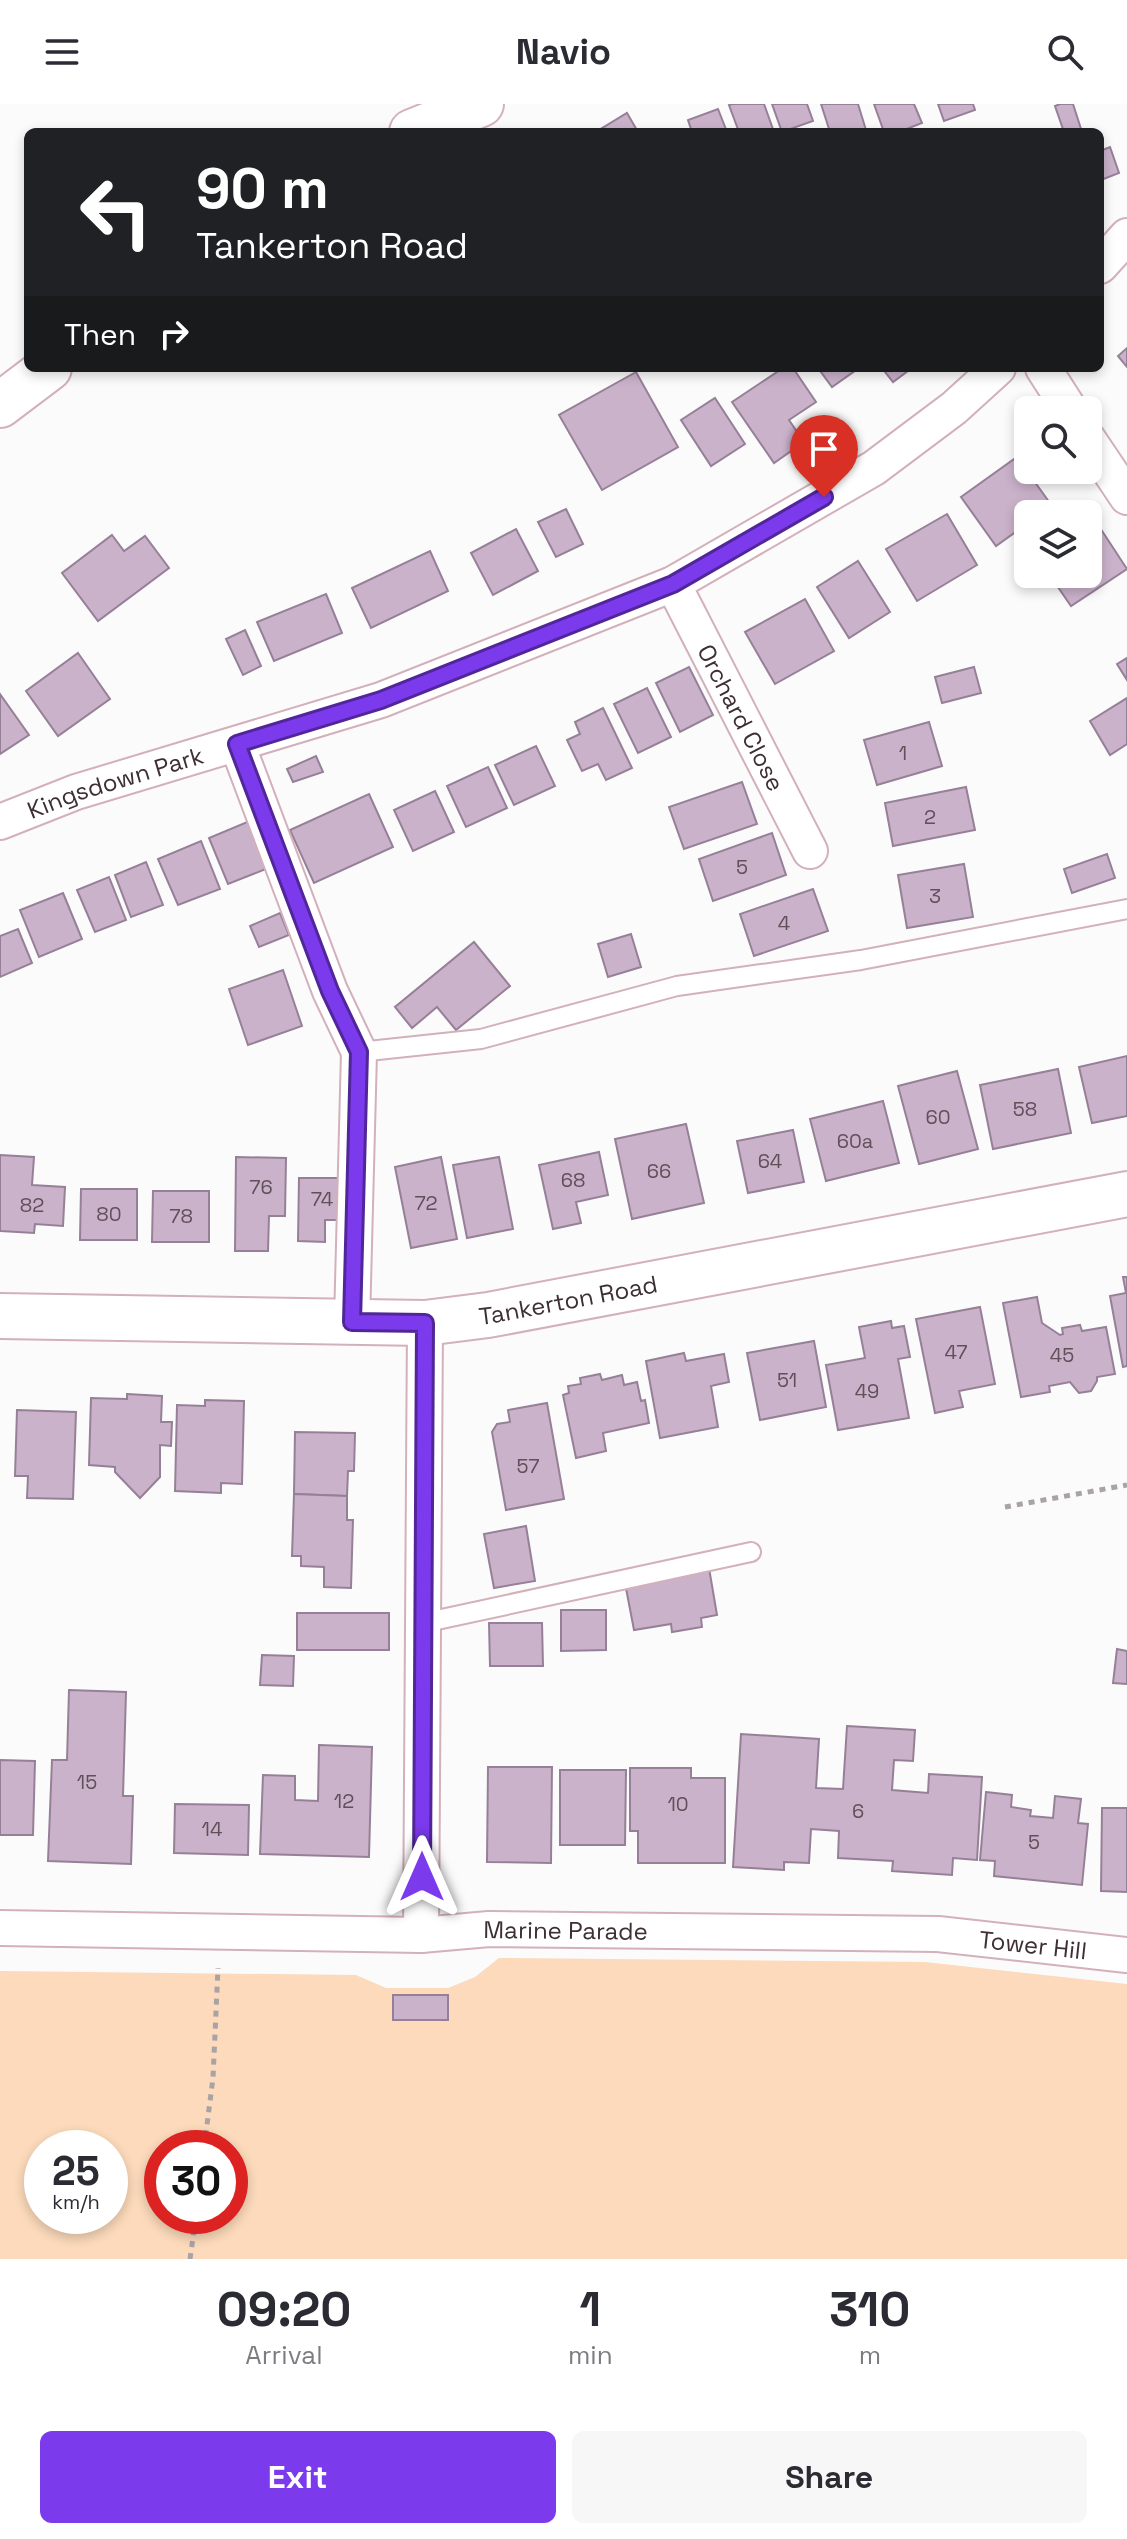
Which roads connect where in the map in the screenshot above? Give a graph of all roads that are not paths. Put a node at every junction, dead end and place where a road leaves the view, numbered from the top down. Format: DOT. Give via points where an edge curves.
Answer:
graph roads {
  1 [pos="481,104"];
  2 [pos="422,128"];
  3 [pos="1127,236"];
  4 [pos="1104,262"];
  5 [pos="44,372"];
  6 [pos="994,372"];
  7 [pos="1046,372"];
  8 [pos="1061,396"];
  9 [pos="0,405"];
  10 [pos="1102,460"];
  11 [pos="1127,497"];
  12 [pos="673,584"];
  13 [pos="237,744"];
  14 [pos="0,822"];
  15 [pos="810,851"];
  16 [pos="1127,909"];
  17 [pos="359,1052"];
  18 [pos="1127,1194"];
  19 [pos="0,1316"];
  20 [pos="352,1322"];
  21 [pos="425,1323"];
  22 [pos="751,1552"];
  23 [pos="423,1623"];
  24 [pos="0,1928"];
  25 [pos="938,1934"];
  26 [pos="421,1935"];
  27 [pos="1127,1955"];
  1 -- 2 [label="main road"];
  3 -- 4 [label="street"];
  5 -- 9 [label="main road"];
  6 -- 12 [label="street, Kingsdown Park" via="874,468"];
  7 -- 8 [label="street"];
  10 -- 11 [label="street"];
  12 -- 13 [label="street, Kingsdown Park" via="381,700"];
  12 -- 15 [label="street, Orchard Close"];
  13 -- 14 [label="street, Kingsdown Park" via="76,792"];
  13 -- 17 [label="street" via="330,991"];
  16 -- 17 [label="lane" via="861,960 677,986 481,1039"];
  17 -- 20 [label="street"];
  18 -- 21 [label="main road, Tankerton Road"];
  19 -- 20 [label="main road, Tankerton Road"];
  20 -- 21 [label="main road, Tankerton Road"];
  21 -- 23 [label="street"];
  22 -- 23 [label="lane"];
  23 -- 26 [label="street"];
  24 -- 26 [label="street, Marine Parade"];
  25 -- 26 [label="street, Marine Parade" via="489,1929"];
  25 -- 27 [label="street, Tower Hill"];
}
